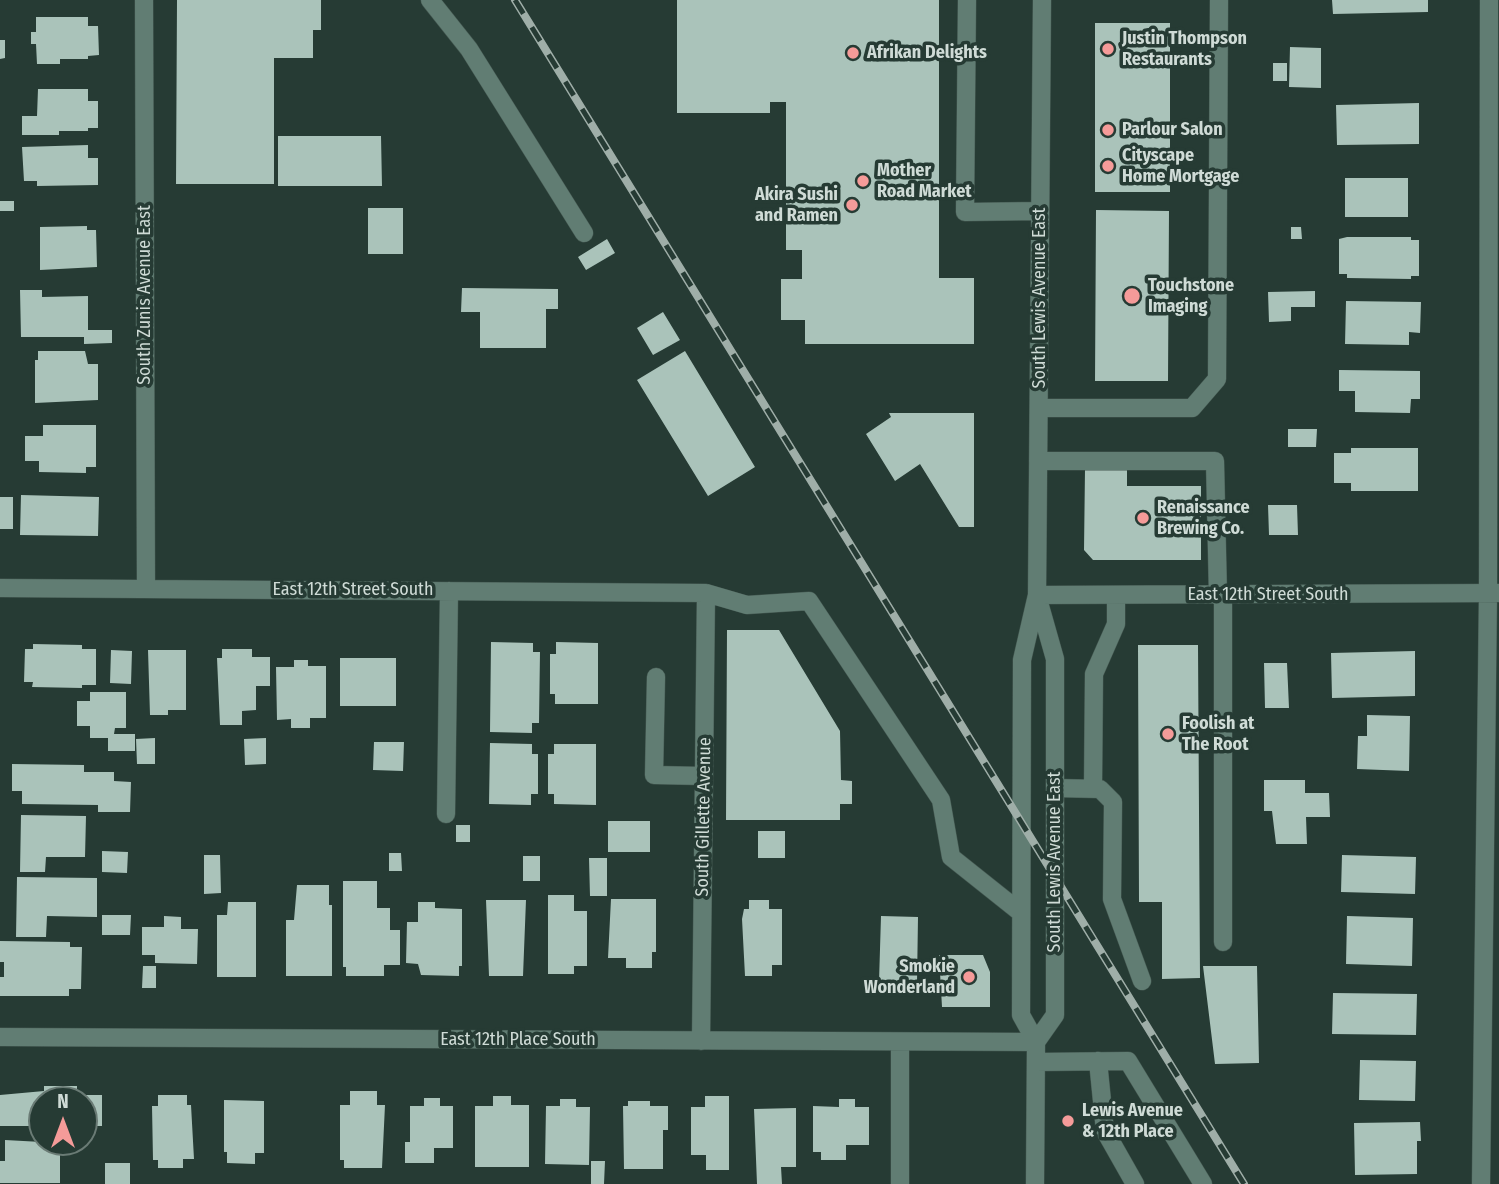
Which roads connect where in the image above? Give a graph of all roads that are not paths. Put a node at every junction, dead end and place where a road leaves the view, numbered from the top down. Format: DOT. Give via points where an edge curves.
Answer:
graph roads {
  1 [pos="144,0"];
  2 [pos="430,0"];
  3 [pos="967,0"];
  4 [pos="1042,0"];
  5 [pos="1219,0"];
  6 [pos="1489,0"];
  7 [pos="1040,211"];
  8 [pos="584,233"];
  9 [pos="1039,408"];
  10 [pos="1038,461"];
  11 [pos="0,588"];
  12 [pos="146,589"];
  13 [pos="449,591"];
  14 [pos="706,593"];
  15 [pos="1493,593"];
  16 [pos="1037,595"];
  17 [pos="1116,595"];
  18 [pos="1221,596"];
  19 [pos="656,677"];
  20 [pos="704,776"];
  21 [pos="1055,788"];
  22 [pos="1093,789"];
  23 [pos="446,814"];
  24 [pos="1020,912"];
  25 [pos="1223,942"];
  26 [pos="1142,981"];
  27 [pos="0,1037"];
  28 [pos="701,1041"];
  29 [pos="900,1042"];
  30 [pos="1036,1042"];
  31 [pos="1098,1061"];
  32 [pos="1036,1062"];
  33 [pos="900,1184"];
  34 [pos="1035,1184"];
  35 [pos="1135,1184"];
  36 [pos="1203,1184"];
  37 [pos="1481,1184"];
  1 -- 12 [label="street, South Zunis Avenue East"];
  2 -- 8 [label="street" via="469,49"];
  3 -- 7 [label="street" via="965,212"];
  4 -- 7 [label="street, South Lewis Avenue East"];
  5 -- 9 [label="street" via="1217,379 1192,408"];
  6 -- 15 [label="street"];
  7 -- 9 [label="street, South Lewis Avenue East"];
  9 -- 10 [label="street, South Lewis Avenue East"];
  10 -- 16 [label="street, South Lewis Avenue East"];
  10 -- 18 [label="street" via="1215,461"];
  11 -- 12 [label="street, East 12th Street South"];
  12 -- 13 [label="street, East 12th Street South"];
  13 -- 14 [label="street, East 12th Street South"];
  13 -- 23 [label="street"];
  14 -- 20 [label="street, South Gillette Avenue"];
  14 -- 24 [label="street, East 12th Street South" via="747,605 809,601 941,800 951,857"];
  15 -- 18 [label="street, East 12th Street South"];
  15 -- 37 [label="street"];
  16 -- 17 [label="street, East 12th Street South"];
  16 -- 21 [label="street, South Lewis Avenue East" via="1055,659"];
  16 -- 24 [label="street, South Lewis Avenue East" via="1022,660"];
  17 -- 18 [label="street, East 12th Street South"];
  17 -- 22 [label="street" via="1116,624 1094,674"];
  18 -- 25 [label="street"];
  19 -- 20 [label="street" via="654,775"];
  20 -- 28 [label="street, South Gillette Avenue"];
  21 -- 22 [label="street"];
  21 -- 30 [label="street, South Lewis Avenue East" via="1055,1016"];
  22 -- 26 [label="street" via="1100,789 1113,803 1112,899"];
  24 -- 30 [label="street, South Lewis Avenue East" via="1021,1015"];
  27 -- 28 [label="street, East 12th Place South"];
  28 -- 29 [label="street, East 12th Place South"];
  29 -- 30 [label="street, East 12th Place South"];
  29 -- 33 [label="street"];
  30 -- 32 [label="street, South Lewis Avenue East"];
  31 -- 32 [label="street"];
  31 -- 35 [label="street" via="1105,1131"];
  31 -- 36 [label="street" via="1128,1061"];
  32 -- 34 [label="street, South Lewis Avenue East"];
}
